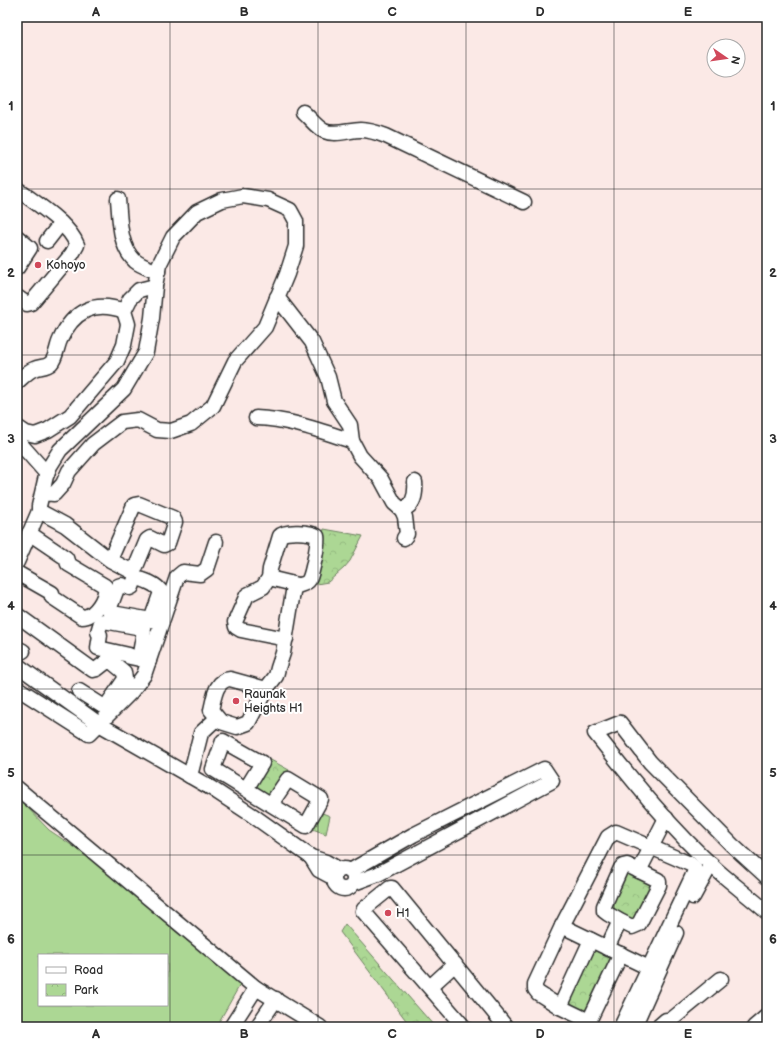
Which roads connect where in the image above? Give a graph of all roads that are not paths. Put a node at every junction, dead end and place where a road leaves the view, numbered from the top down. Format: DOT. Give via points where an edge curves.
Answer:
graph roads {
  1 [pos="303,112"];
  2 [pos="17,189"];
  3 [pos="118,199"];
  4 [pos="524,202"];
  5 [pos="61,223"];
  6 [pos="17,237"];
  7 [pos="47,241"];
  8 [pos="17,268"];
  9 [pos="156,279"];
  10 [pos="17,297"];
  11 [pos="277,297"];
  12 [pos="124,311"];
  13 [pos="17,382"];
  14 [pos="256,418"];
  15 [pos="17,427"];
  16 [pos="17,440"];
  17 [pos="352,441"];
  18 [pos="47,474"];
  19 [pos="415,482"];
  20 [pos="42,493"];
  21 [pos="402,510"];
  22 [pos="39,511"];
  23 [pos="33,536"];
  24 [pos="404,538"];
  25 [pos="216,542"];
  26 [pos="110,560"];
  27 [pos="18,570"];
  28 [pos="269,578"];
  29 [pos="298,585"];
  30 [pos="18,618"];
  31 [pos="286,639"];
  32 [pos="17,665"];
  33 [pos="17,688"];
  34 [pos="266,689"];
  35 [pos="79,691"];
  36 [pos="219,720"];
  37 [pos="99,724"];
  38 [pos="219,772"];
  39 [pos="200,782"];
  40 [pos="17,788"];
  41 [pos="246,789"];
  42 [pos="252,815"];
  43 [pos="670,822"];
  44 [pos="656,848"];
  45 [pos="711,864"];
  46 [pos="643,873"];
  47 [pos="344,876"];
  48 [pos="767,877"];
  49 [pos="767,912"];
  50 [pos="620,921"];
  51 [pos="562,926"];
  52 [pos="591,940"];
  53 [pos="607,948"];
  54 [pos="621,954"];
  55 [pos="455,964"];
  56 [pos="649,968"];
  57 [pos="721,979"];
  58 [pos="430,987"];
  59 [pos="256,988"];
  60 [pos="276,999"];
  61 [pos="560,1006"];
  62 [pos="767,1016"];
  63 [pos="595,1024"];
  64 [pos="231,1027"];
  65 [pos="257,1027"];
  66 [pos="320,1027"];
  67 [pos="464,1027"];
  68 [pos="506,1027"];
  69 [pos="621,1027"];
  70 [pos="641,1027"];
  71 [pos="658,1027"];
  72 [pos="754,1027"];
  1 -- 4 [label="street" via="325,131 335,133 361,130 380,134"];
  2 -- 5 [label="street"];
  3 -- 9 [label="street" via="122,239 130,254"];
  5 -- 7 [label="street"];
  5 -- 10 [label="street" via="75,239 77,245 72,254 31,303 27,304"];
  6 -- 8 [label="street" via="30,248"];
  9 -- 11 [label="street" via="159,265 173,237 197,212 222,200 243,196 268,200 290,210 296,221 296,246"];
  9 -- 12 [label="street" via="130,298"];
  9 -- 18 [label="street" via="146,352 124,389 60,450"];
  11 -- 17 [label="street" via="312,342 328,377 334,401 350,425"];
  11 -- 20 [label="street" via="265,327 235,361 213,406 191,424 171,431 156,430 138,420 122,422 93,444 69,471 63,484 54,494"];
  12 -- 13 [label="street" via="98,306 87,309 68,325 52,362 33,369"];
  12 -- 15 [label="street" via="128,324 124,346 117,361 70,416 35,435"];
  14 -- 17 [label="street" via="307,426"];
  16 -- 18 [label="street"];
  17 -- 21 [label="street" via="360,456 381,478 394,503"];
  18 -- 20 [label="street"];
  19 -- 21 [label="street" via="416,493 412,502"];
  20 -- 22 [label="street"];
  21 -- 24 [label="street" via="407,534"];
  22 -- 23 [label="street"];
  22 -- 26 [label="street" via="65,525"];
  23 -- 27 [label="street"];
  23 -- 27 [label="street" via="66,558 68,564 105,586 106,591 95,612 82,617"];
  25 -- 37 [label="street" via="207,569 200,574 183,572 177,577 156,621 144,660 144,675"];
  26 -- 26 [label="street" via="134,505 140,504 173,518 175,522 168,543 164,545 150,538 146,540 135,569 131,571"];
  28 -- 29 [label="street"];
  28 -- 29 [label="street" via="280,536 284,532 312,533 317,536 318,542 310,579 305,584"];
  28 -- 31 [label="street" via="264,587 247,595 235,625 241,630"];
  29 -- 31 [label="street" via="293,592"];
  30 -- 35 [label="street" via="93,670 97,670 106,662 112,662 124,672 125,679 107,705 101,705"];
  31 -- 34 [label="street" via="276,676"];
  32 -- 37 [label="street"];
  33 -- 37 [label="street" via="89,734"];
  34 -- 36 [label="street" via="248,724 237,727"];
  34 -- 36 [label="street" via="230,679 224,680 218,686 211,710"];
  36 -- 39 [label="street"];
  37 -- 39 [label="street"];
  38 -- 39 [label="street"];
  38 -- 41 [label="street"];
  38 -- 41 [label="street" via="214,769 223,741 262,763"];
  39 -- 42 [label="street"];
  40 -- 59 [label="street"];
  41 -- 42 [label="street" via="266,802"];
  42 -- 47 [label="street" via="311,857 326,862"];
  43 -- 44 [label="street"];
  43 -- 45 [label="street"];
  43 -- 48 [label="street" via="595,733 620,723 650,762"];
  44 -- 46 [label="street"];
  44 -- 51 [label="street" via="616,832 608,837"];
  44 -- 56 [label="street" via="690,864 695,871"];
  45 -- 49 [label="street"];
  45 -- 70 [label="street" via="677,930 637,1020"];
  46 -- 50 [label="street" via="659,882 639,924 632,927"];
  46 -- 50 [label="street" via="624,866 604,906 604,911"];
  47 -- 47 [label="street" via="413,835 544,769 552,781 378,874"];
  50 -- 53 [label="street"];
  51 -- 52 [label="street"];
  51 -- 61 [label="street" via="535,989"];
  52 -- 53 [label="street"];
  52 -- 61 [label="street"];
  53 -- 54 [label="street"];
  54 -- 56 [label="street"];
  54 -- 63 [label="street"];
  55 -- 58 [label="street"];
  55 -- 58 [label="street" via="392,888 364,909 363,911"];
  55 -- 68 [label="street"];
  56 -- 69 [label="street"];
  57 -- 71 [label="street" via="671,1020 666,1020"];
  58 -- 67 [label="street"];
  59 -- 60 [label="street"];
  59 -- 64 [label="street"];
  60 -- 65 [label="street"];
  60 -- 66 [label="street"];
  61 -- 63 [label="street"];
  62 -- 72 [label="street"];
}
